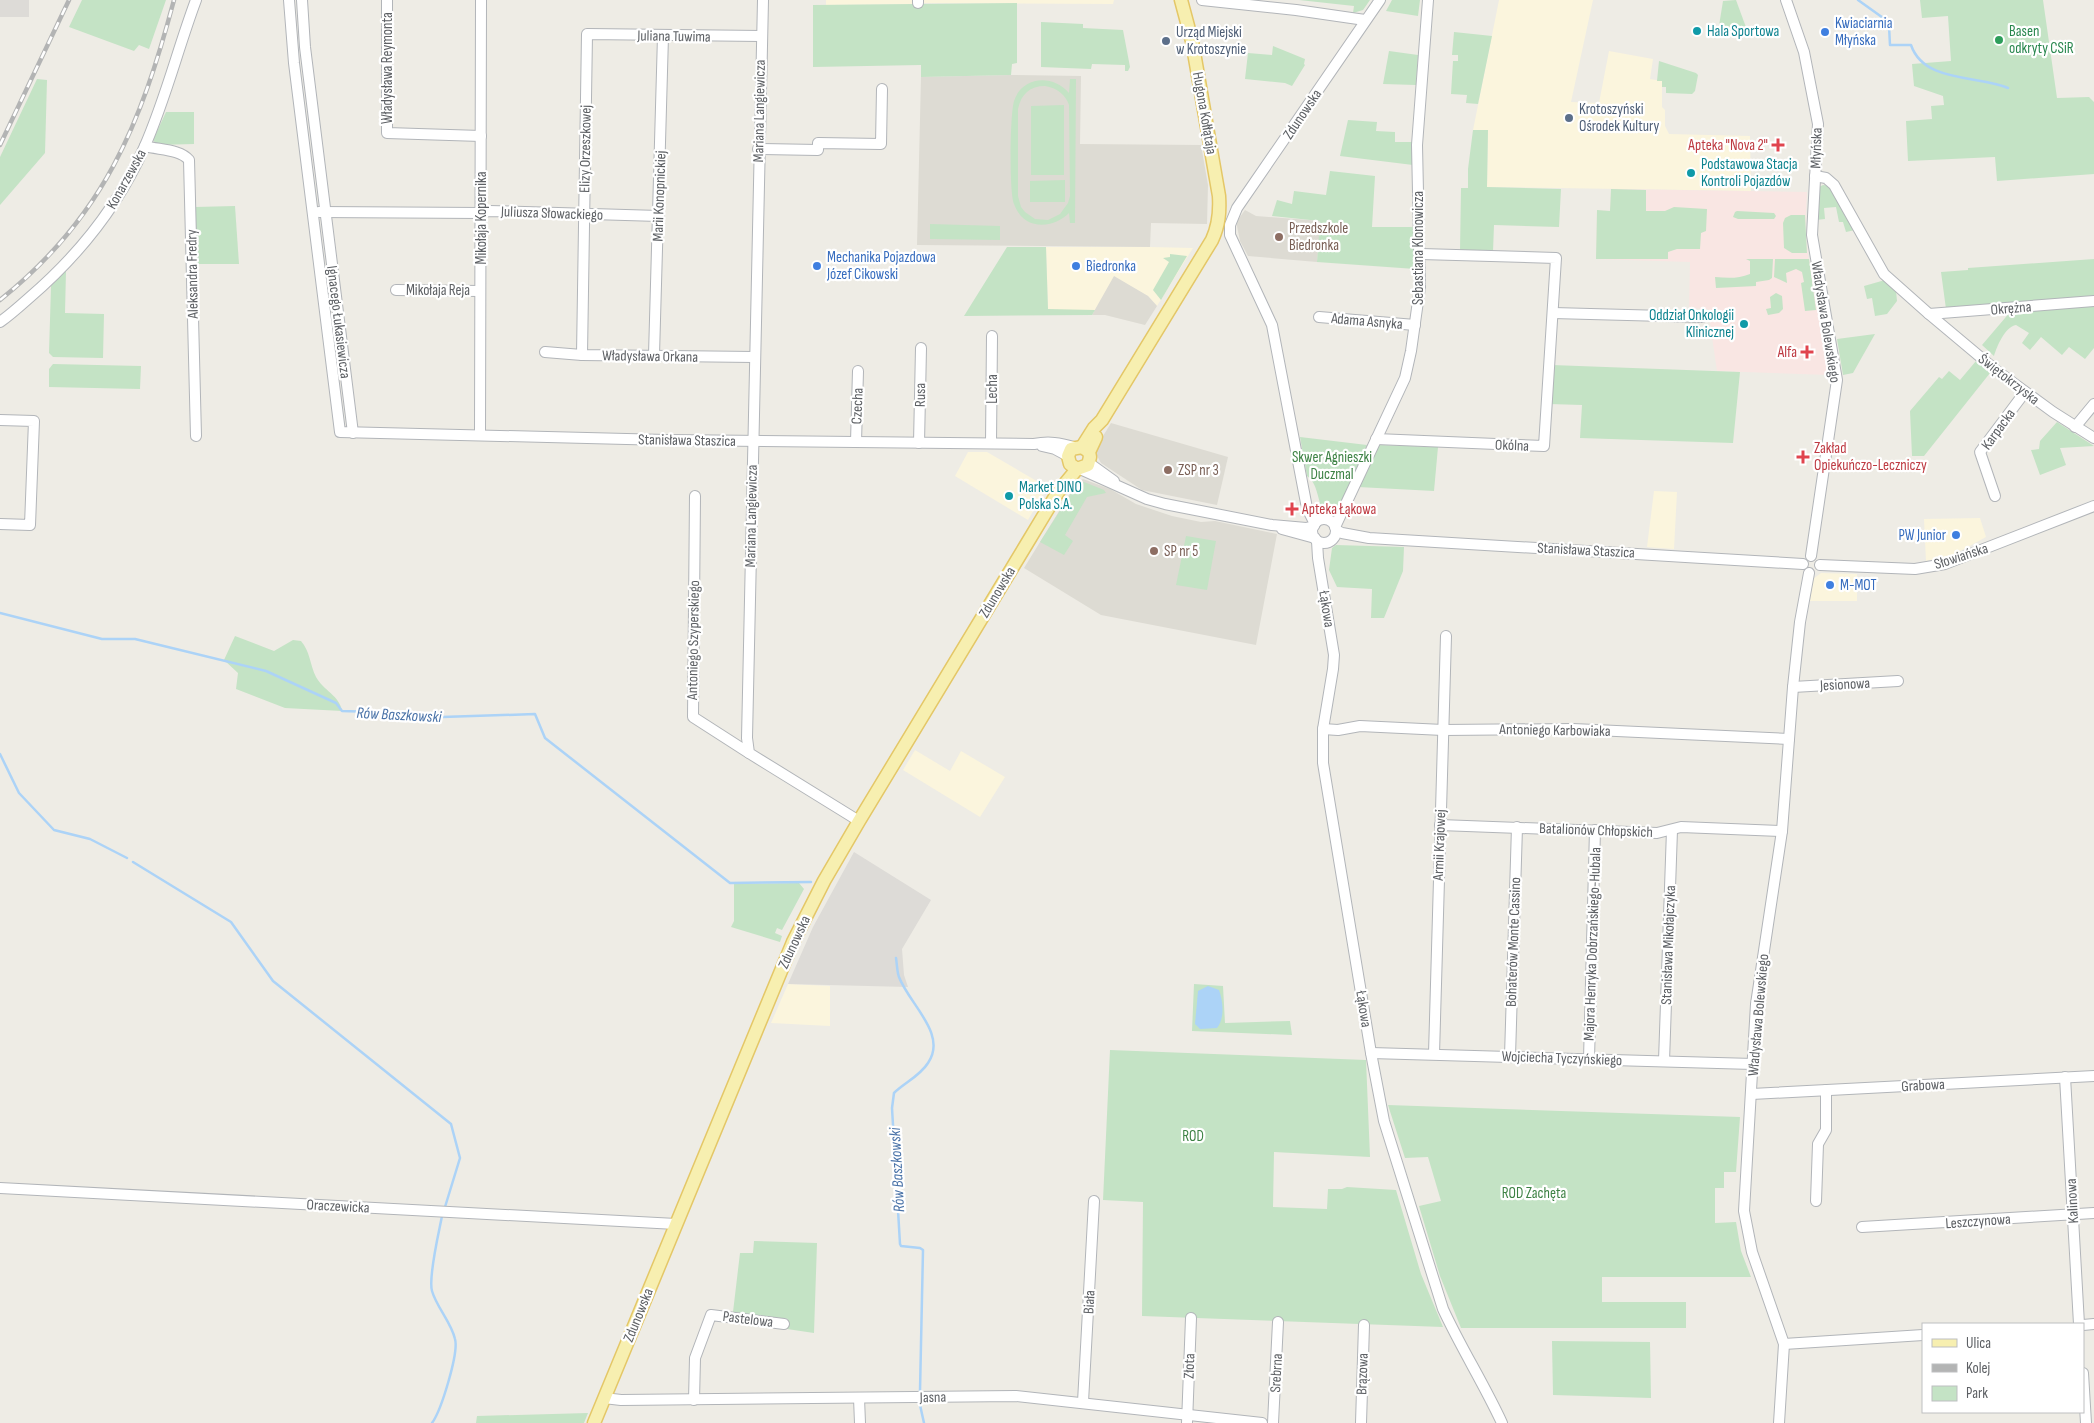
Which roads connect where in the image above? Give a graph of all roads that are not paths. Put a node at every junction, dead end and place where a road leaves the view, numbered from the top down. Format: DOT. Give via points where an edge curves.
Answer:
graph roads {
  1 [pos="196,0"];
  2 [pos="289,0"];
  3 [pos="302,0"];
  4 [pos="387,0"];
  5 [pos="481,0"];
  6 [pos="763,0"];
  7 [pos="1202,0"];
  8 [pos="1380,0"];
  9 [pos="1428,0"];
  10 [pos="1786,0"];
  11 [pos="1183,1"];
  12 [pos="1366,20"];
  13 [pos="587,34"];
  14 [pos="663,36"];
  15 [pos="761,36"];
  16 [pos="305,52"];
  17 [pos="293,53"];
  18 [pos="882,89"];
  19 [pos="481,136"];
  20 [pos="145,146"];
  21 [pos="758,149"];
  22 [pos="1815,176"];
  23 [pos="325,211"];
  24 [pos="313,213"];
  25 [pos="481,213"];
  26 [pos="584,215"];
  27 [pos="658,216"];
  28 [pos="1217,228"];
  29 [pos="1230,231"];
  30 [pos="1421,254"];
  31 [pos="396,290"];
  32 [pos="480,291"];
  33 [pos="2094,301"];
  34 [pos="1552,313"];
  35 [pos="1929,314"];
  36 [pos="1319,317"];
  37 [pos="1702,317"];
  38 [pos="0,322"];
  39 [pos="1415,325"];
  40 [pos="992,336"];
  41 [pos="921,348"];
  42 [pos="545,352"];
  43 [pos="582,355"];
  44 [pos="654,355"];
  45 [pos="754,357"];
  46 [pos="858,371"];
  47 [pos="2025,392"];
  48 [pos="2094,404"];
  49 [pos="0,420"];
  50 [pos="2076,427"];
  51 [pos="340,432"];
  52 [pos="353,433"];
  53 [pos="196,436"];
  54 [pos="480,436"];
  55 [pos="2094,438"];
  56 [pos="1376,439"];
  57 [pos="752,441"];
  58 [pos="856,442"];
  59 [pos="919,443"];
  60 [pos="991,443"];
  61 [pos="1079,458"];
  62 [pos="695,496"];
  63 [pos="1995,496"];
  64 [pos="2094,506"];
  65 [pos="0,524"];
  66 [pos="1324,531"];
  67 [pos="1812,556"];
  68 [pos="1803,564"];
  69 [pos="1820,564"];
  70 [pos="1809,573"];
  71 [pos="1446,636"];
  72 [pos="1898,681"];
  73 [pos="1793,687"];
  74 [pos="1323,729"];
  75 [pos="1443,730"];
  76 [pos="1788,739"];
  77 [pos="749,752"];
  78 [pos="859,821"];
  79 [pos="1440,825"];
  80 [pos="1517,827"];
  81 [pos="1595,830"];
  82 [pos="1672,830"];
  83 [pos="1782,831"];
  84 [pos="1371,1053"];
  85 [pos="1434,1054"];
  86 [pos="1510,1056"];
  87 [pos="1588,1059"];
  88 [pos="1664,1060"];
  89 [pos="1753,1064"];
  90 [pos="2094,1076"];
  91 [pos="2065,1077"];
  92 [pos="1826,1090"];
  93 [pos="1752,1094"];
  94 [pos="0,1188"];
  95 [pos="1094,1201"];
  96 [pos="1816,1201"];
  97 [pos="2094,1213"];
  98 [pos="2073,1215"];
  99 [pos="676,1224"];
  100 [pos="1862,1227"];
  101 [pos="1191,1318"];
  102 [pos="1278,1322"];
  103 [pos="2081,1323"];
  104 [pos="784,1324"];
  105 [pos="1364,1325"];
  106 [pos="1922,1335"];
  107 [pos="1784,1344"];
  108 [pos="2084,1390"];
  109 [pos="604,1398"];
  110 [pos="859,1398"];
  111 [pos="694,1400"];
  112 [pos="1083,1402"];
  113 [pos="1187,1418"];
  114 [pos="594,1423"];
  115 [pos="860,1423"];
  116 [pos="1262,1423"];
  117 [pos="1273,1423"];
  118 [pos="1360,1423"];
  119 [pos="1502,1423"];
  120 [pos="1510,1423"];
  121 [pos="1779,1423"];
  122 [pos="2086,1423"];
  1 -- 20 [label="street, Konarzewska"];
  2 -- 17 [label="street, Ignacego Łukasiewicza"];
  3 -- 16 [label="street, Ignacego Łukasiewicza"];
  4 -- 19 [label="street, Władysława Reymonta" via="387,133"];
  5 -- 19 [label="street, Mikołaja Kopernika"];
  6 -- 15 [label="street, Mariana Langiewicza"];
  7 -- 12 [label="street"];
  8 -- 12 [label="street, Zdunowska"];
  9 -- 30 [label="street, Sebastiana Klonowicza" via="1417,145"];
  10 -- 22 [label="street, Młyńska" via="1804,52 1818,124"];
  11 -- 28 [label="main road, Hugona Kołłątaja" via="1219,196"];
  12 -- 29 [label="street, Zdunowska" via="1237,208"];
  13 -- 14 [label="street, Juliana Tuwima"];
  13 -- 26 [label="street, Elizy Orzeszkowej"];
  14 -- 15 [label="street, Juliana Tuwima"];
  14 -- 27 [label="street, Marii Konopnickiej"];
  15 -- 21 [label="street, Mariana Langiewicza"];
  16 -- 17 [label="street"];
  16 -- 23 [label="street, Ignacego Łukasiewicza"];
  17 -- 24 [label="street, Ignacego Łukasiewicza"];
  18 -- 21 [label="street" via="881,144 818,144 818,150"];
  19 -- 25 [label="street, Mikołaja Kopernika"];
  20 -- 38 [label="street, Konarzewska" via="129,179 88,240 45,284"];
  20 -- 53 [label="street, Aleksandra Fredry" via="178,152 189,160"];
  21 -- 45 [label="street, Mariana Langiewicza"];
  22 -- 35 [label="street, Młyńska" via="1826,178 1834,185 1884,274"];
  22 -- 67 [label="street, Władysława Bolewskiego" via="1812,234 1837,380"];
  23 -- 24 [label="street"];
  23 -- 25 [label="street, Juliusza Słowackiego"];
  23 -- 52 [label="street, Ignacego Łukasiewicza"];
  24 -- 51 [label="street, Ignacego Łukasiewicza"];
  25 -- 26 [label="street, Juliusza Słowackiego"];
  25 -- 32 [label="street, Mikołaja Kopernika"];
  26 -- 27 [label="street, Juliusza Słowackiego"];
  26 -- 43 [label="street, Elizy Orzeszkowej"];
  27 -- 44 [label="street, Marii Konopnickiej"];
  28 -- 61 [label="main road, Zdunowska" via="1102,420 1100,430"];
  29 -- 66 [label="street, Łąkowa" via="1272,325 1307,508"];
  30 -- 34 [label="street, Okólna" via="1556,258"];
  30 -- 39 [label="street, Sebastiana Klonowicza"];
  31 -- 32 [label="street, Mikołaja Reja"];
  32 -- 54 [label="street, Mikołaja Kopernika"];
  33 -- 35 [label="street, Okrężna"];
  34 -- 37 [label="street"];
  34 -- 56 [label="street, Okólna" via="1544,446"];
  35 -- 47 [label="street, Świętokrzyska"];
  36 -- 39 [label="street, Adama Asnyka"];
  39 -- 56 [label="street, Sebastiana Klonowicza" via="1405,378"];
  40 -- 60 [label="street, Lecha"];
  41 -- 59 [label="street, Rusa"];
  42 -- 43 [label="street, Władysława Orkana"];
  43 -- 44 [label="street, Władysława Orkana"];
  44 -- 45 [label="street, Władysława Orkana"];
  45 -- 57 [label="street, Mariana Langiewicza"];
  46 -- 58 [label="street, Czecha"];
  47 -- 50 [label="street, Świętokrzyska"];
  47 -- 63 [label="street, Karpacka" via="1980,452"];
  48 -- 50 [label="street"];
  49 -- 65 [label="street" via="34,421 30,525"];
  50 -- 55 [label="street, Świętokrzyska"];
  51 -- 52 [label="street, Stanisława Staszica"];
  52 -- 54 [label="street, Stanisława Staszica"];
  54 -- 57 [label="street, Stanisława Staszica"];
  56 -- 66 [label="street, Sebastiana Klonowicza" via="1340,512"];
  57 -- 58 [label="street, Stanisława Staszica"];
  57 -- 77 [label="street, Mariana Langiewicza"];
  58 -- 59 [label="street, Stanisława Staszica"];
  59 -- 60 [label="street, Stanisława Staszica"];
  60 -- 61 [label="street, Stanisława Staszica" via="1034,444"];
  61 -- 66 [label="street, Stanisława Staszica" via="1118,485 1153,501 1272,525"];
  61 -- 78 [label="main road, Zdunowska" via="1062,479 1058,492"];
  62 -- 77 [label="street, Antoniego Szyperskiego" via="693,718"];
  64 -- 69 [label="street, Słowiańska" via="1938,566 1903,569"];
  66 -- 68 [label="street, Stanisława Staszica" via="1369,538"];
  66 -- 74 [label="street, Łąkowa" via="1321,576 1334,654"];
  67 -- 68 [label="street"];
  67 -- 69 [label="street"];
  68 -- 70 [label="street"];
  69 -- 70 [label="street" via="1816,572"];
  70 -- 73 [label="street, Władysława Bolewskiego"];
  71 -- 75 [label="street, Armii Krajowej"];
  72 -- 73 [label="street, Jesionowa"];
  73 -- 76 [label="street, Władysława Bolewskiego"];
  74 -- 75 [label="street, Antoniego Karbowiaka" via="1360,726"];
  74 -- 84 [label="street, Łąkowa" via="1325,777"];
  75 -- 76 [label="street, Antoniego Karbowiaka" via="1573,729"];
  75 -- 79 [label="street, Armii Krajowej"];
  76 -- 83 [label="street, Władysława Bolewskiego"];
  77 -- 78 [label="street"];
  78 -- 99 [label="main road, Zdunowska" via="793,942"];
  79 -- 80 [label="street, Batalionów Chłopskich"];
  79 -- 85 [label="street, Armii Krajowej"];
  80 -- 81 [label="street, Batalionów Chłopskich"];
  80 -- 86 [label="street, Bohaterów Monte Cassino"];
  81 -- 82 [label="street, Batalionów Chłopskich" via="1657,833"];
  81 -- 87 [label="street, Majora Henryka Dobrzańskiego-Hubala"];
  82 -- 83 [label="street, Batalionów Chłopskich" via="1681,826"];
  82 -- 88 [label="street, Stanisława Mikołajczyka"];
  83 -- 89 [label="street, Władysława Bolewskiego" via="1757,997"];
  84 -- 85 [label="street, Wojciecha Tyczyńskiego"];
  84 -- 119 [label="street, Łąkowa" via="1384,1121 1438,1297"];
  85 -- 86 [label="street, Wojciecha Tyczyńskiego"];
  86 -- 87 [label="street, Wojciecha Tyczyńskiego"];
  87 -- 88 [label="street, Wojciecha Tyczyńskiego"];
  88 -- 89 [label="street, Wojciecha Tyczyńskiego"];
  89 -- 93 [label="street, Władysława Bolewskiego"];
  90 -- 91 [label="street, Grabowa"];
  91 -- 92 [label="street, Grabowa"];
  91 -- 98 [label="street, Kalinowa"];
  92 -- 93 [label="street, Grabowa"];
  92 -- 96 [label="street" via="1826,1130 1818,1144"];
  93 -- 107 [label="street, Władysława Bolewskiego" via="1745,1224"];
  94 -- 99 [label="street, Oraczewicka"];
  95 -- 112 [label="street, Biała"];
  97 -- 98 [label="street, Leszczynowa"];
  98 -- 100 [label="street, Leszczynowa"];
  98 -- 103 [label="street, Kalinowa"];
  99 -- 109 [label="main road, Zdunowska"];
  101 -- 113 [label="street, Złota"];
  102 -- 117 [label="street, Srebrna"];
  104 -- 111 [label="street, Pastelowa" via="711,1315 695,1358"];
  105 -- 118 [label="street, Brązowa"];
  106 -- 107 [label="street"];
  107 -- 121 [label="street, Władysława Bolewskiego"];
  108 -- 122 [label="street"];
  109 -- 111 [label="street, Jasna"];
  109 -- 114 [label="main road, Zdunowska"];
  110 -- 111 [label="street, Jasna"];
  110 -- 112 [label="street, Jasna" via="1016,1396"];
  110 -- 115 [label="street"];
  112 -- 113 [label="street, Jasna"];
  113 -- 116 [label="street, Jasna"];
  119 -- 120 [label="street"];
}
